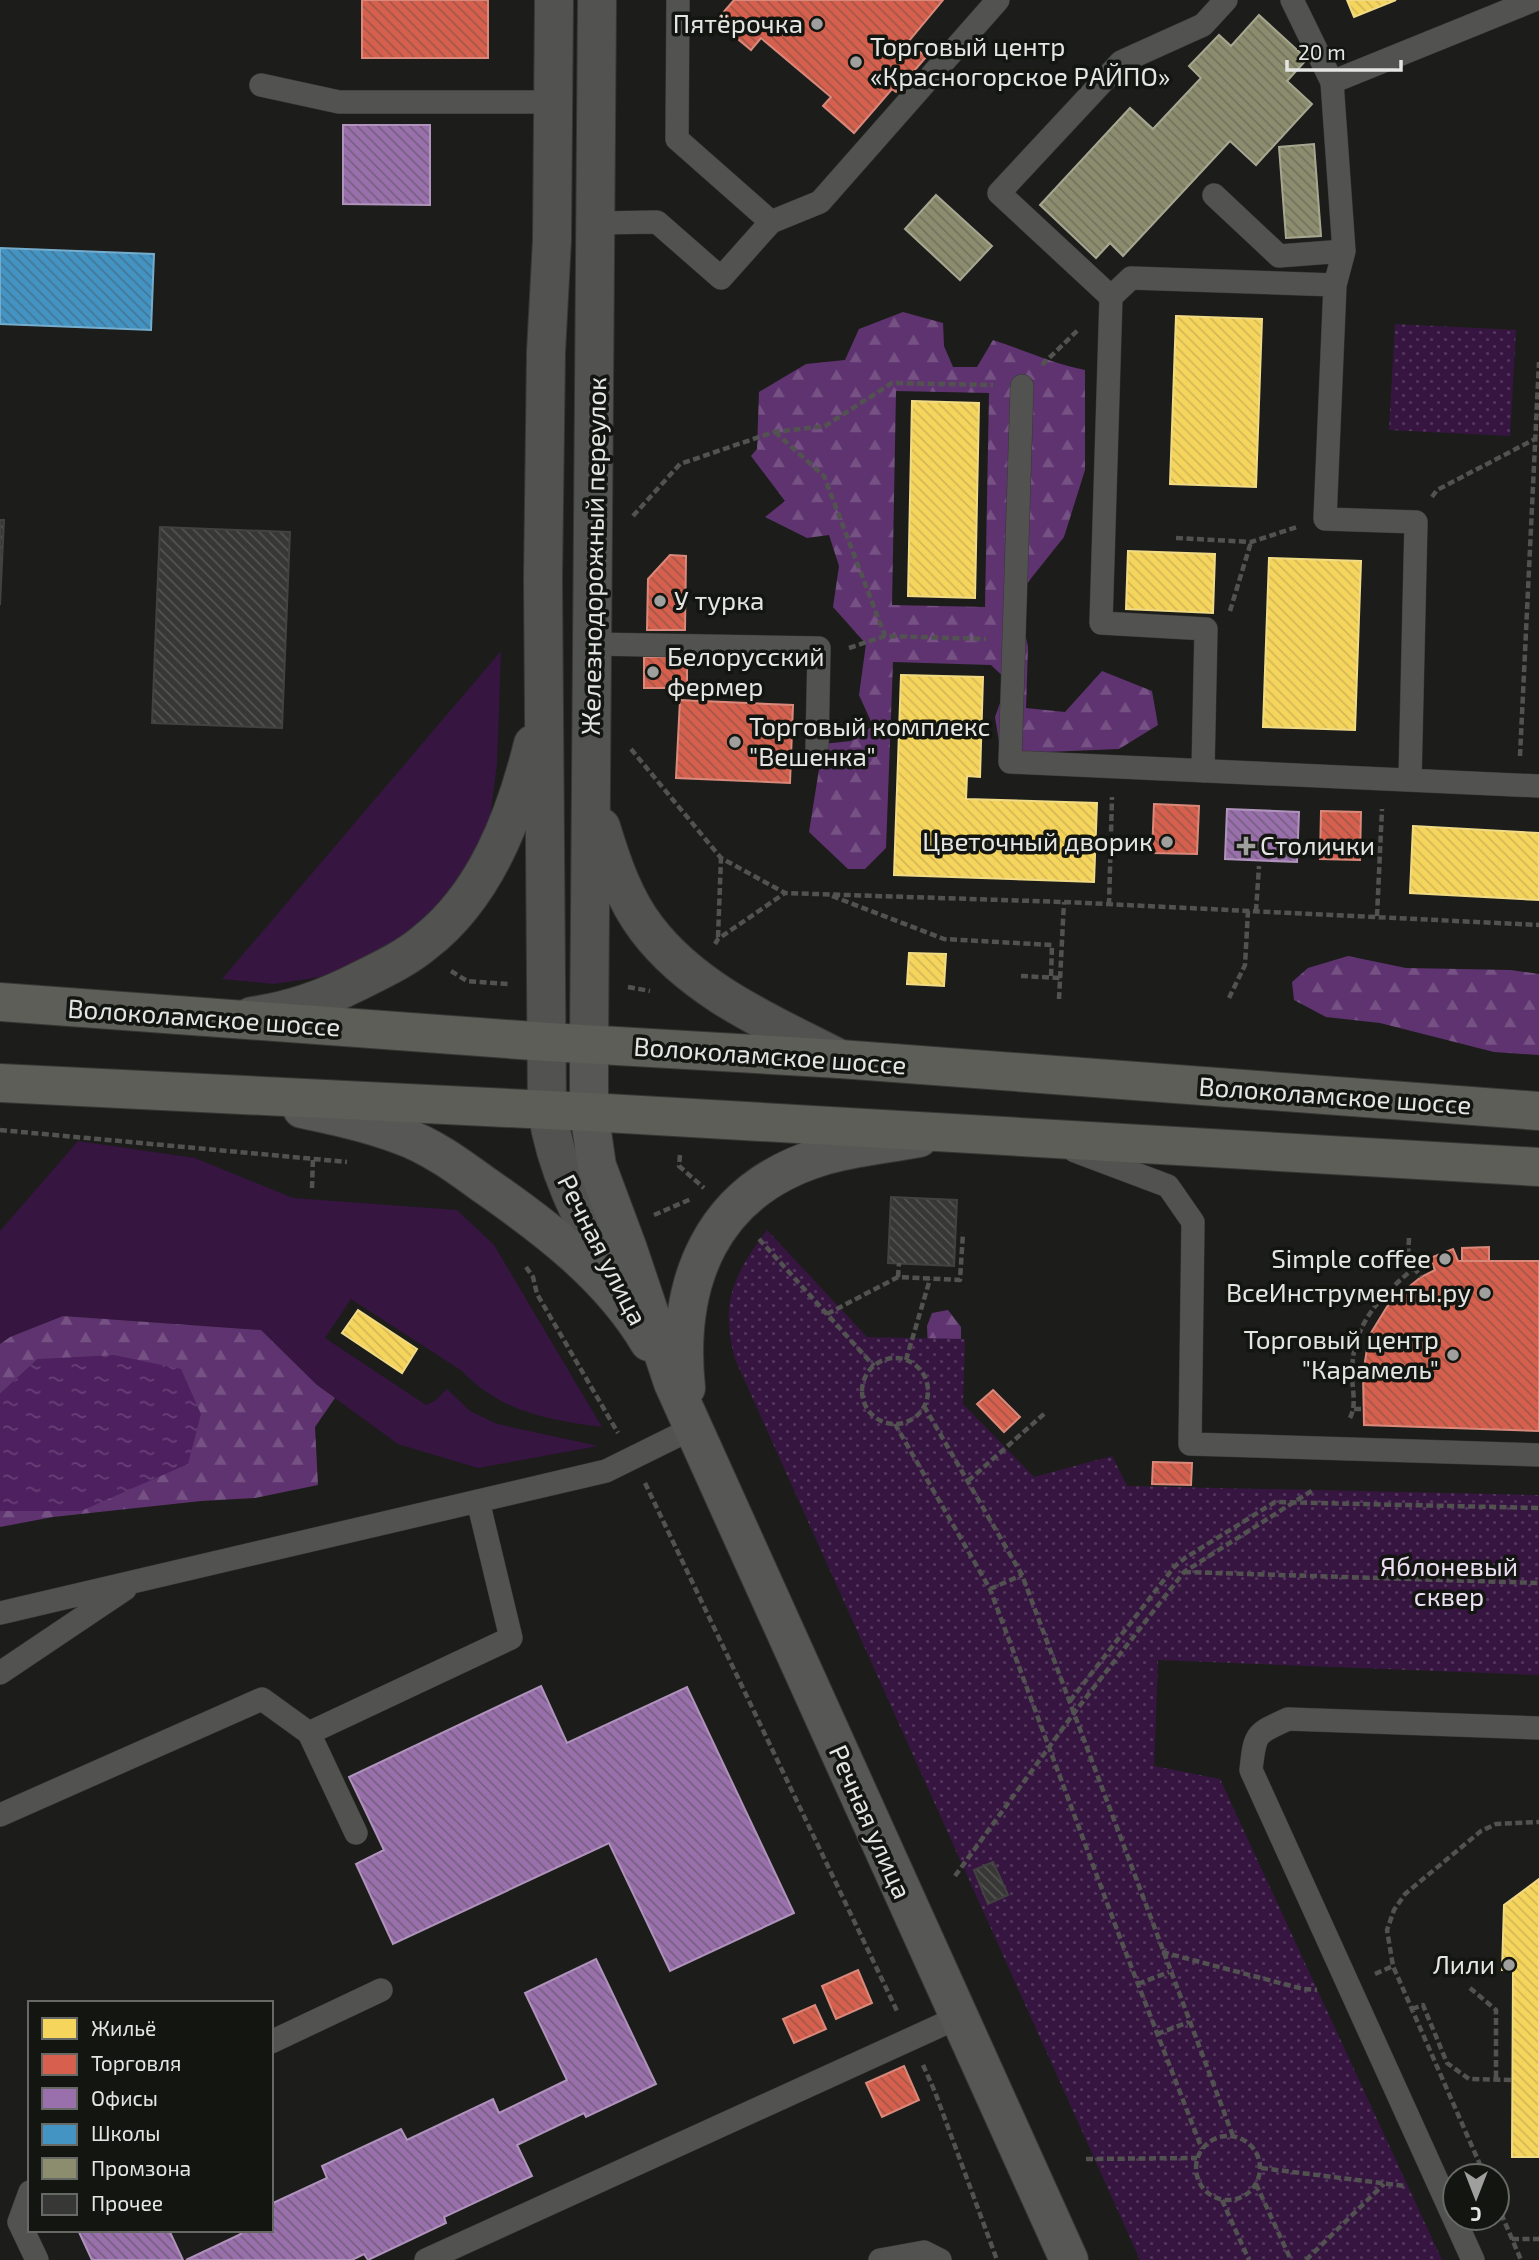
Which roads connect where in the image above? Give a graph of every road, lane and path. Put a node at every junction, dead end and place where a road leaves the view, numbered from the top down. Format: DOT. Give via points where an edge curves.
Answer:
graph roads {
  1 [pos="554,0"];
  2 [pos="597,0"];
  3 [pos="678,0"];
  4 [pos="998,0"];
  5 [pos="1226,0"];
  6 [pos="1292,0"];
  7 [pos="1534,0"];
  8 [pos="1332,82"];
  9 [pos="261,85"];
  10 [pos="553,103"];
  11 [pos="1214,195"];
  12 [pos="771,222"];
  13 [pos="596,223"];
  14 [pos="1343,251"];
  15 [pos="1335,285"];
  16 [pos="1111,297"];
  17 [pos="1539,362"];
  18 [pos="1022,386"];
  19 [pos="774,432"];
  20 [pos="1535,439"];
  21 [pos="1325,519"];
  22 [pos="1416,522"];
  23 [pos="625,525"];
  24 [pos="1177,538"];
  25 [pos="1251,541"];
  26 [pos="1206,629"];
  27 [pos="1014,639"];
  28 [pos="592,644"];
  29 [pos="543,702"];
  30 [pos="626,742"];
  31 [pos="817,750"];
  32 [pos="1112,766"];
  33 [pos="1203,771"];
  34 [pos="1384,779"];
  35 [pos="1410,780"];
  36 [pos="1529,786"];
  37 [pos="591,792"];
  38 [pos="722,858"];
  39 [pos="1259,866"];
  40 [pos="785,894"];
  41 [pos="828,895"];
  42 [pos="1064,902"];
  43 [pos="1109,905"];
  44 [pos="1248,911"];
  45 [pos="1255,911"];
  46 [pos="1377,916"];
  47 [pos="1539,925"];
  48 [pos="718,939"];
  49 [pos="712,948"];
  50 [pos="448,969"];
  51 [pos="1021,976"];
  52 [pos="1051,977"];
  53 [pos="1060,978"];
  54 [pos="517,984"];
  55 [pos="1229,998"];
  56 [pos="1059,999"];
  57 [pos="0,1002"];
  58 [pos="211,1019"];
  59 [pos="548,1042"];
  60 [pos="589,1045"];
  61 [pos="840,1059"];
  62 [pos="0,1083"];
  63 [pos="230,1094"];
  64 [pos="547,1110"];
  65 [pos="1539,1111"];
  66 [pos="589,1112"];
  67 [pos="0,1130"];
  68 [pos="944,1134"];
  69 [pos="1044,1139"];
  70 [pos="313,1158"];
  71 [pos="352,1162"];
  72 [pos="679,1166"];
  73 [pos="1539,1167"];
  74 [pos="312,1188"];
  75 [pos="654,1215"];
  76 [pos="963,1233"];
  77 [pos="754,1235"];
  78 [pos="1409,1238"];
  79 [pos="523,1263"];
  80 [pos="899,1263"];
  81 [pos="1414,1268"];
  82 [pos="898,1277"];
  83 [pos="1421,1277"];
  84 [pos="930,1279"];
  85 [pos="827,1314"];
  86 [pos="634,1318"];
  87 [pos="906,1360"];
  88 [pos="874,1366"];
  89 [pos="673,1383"];
  90 [pos="924,1406"];
  91 [pos="1354,1409"];
  92 [pos="1363,1409"];
  93 [pos="1045,1413"];
  94 [pos="691,1423"];
  95 [pos="895,1424"];
  96 [pos="1346,1425"];
  97 [pos="1539,1455"];
  98 [pos="633,1458"];
  99 [pos="968,1481"];
  100 [pos="1313,1490"];
  101 [pos="478,1501"];
  102 [pos="1293,1503"];
  103 [pos="1539,1508"];
  104 [pos="1184,1572"];
  105 [pos="1022,1575"];
  106 [pos="137,1581"];
  107 [pos="1539,1583"];
  108 [pos="990,1588"];
  109 [pos="0,1613"];
  110 [pos="0,1673"];
  111 [pos="1069,1701"];
  112 [pos="1074,1713"];
  113 [pos="1539,1728"];
  114 [pos="309,1733"];
  115 [pos="1049,1747"];
  116 [pos="0,1815"];
  117 [pos="1539,1822"];
  118 [pos="356,1833"];
  119 [pos="955,1876"];
  120 [pos="1162,1952"];
  121 [pos="1169,1972"];
  122 [pos="1138,1984"];
  123 [pos="1470,1988"];
  124 [pos="381,1990"];
  125 [pos="1322,1991"];
  126 [pos="1412,2009"];
  127 [pos="959,2017"];
  128 [pos="1189,2022"];
  129 [pos="1157,2034"];
  130 [pos="911,2040"];
  131 [pos="273,2041"];
  132 [pos="1496,2079"];
  133 [pos="1513,2080"];
  134 [pos="1233,2136"];
  135 [pos="1202,2149"];
  136 [pos="1198,2158"];
  137 [pos="1086,2159"];
  138 [pos="1479,2162"];
  139 [pos="1261,2168"];
  140 [pos="1256,2184"];
  141 [pos="28,2197"];
  142 [pos="1222,2200"];
  143 [pos="1509,2232"];
  144 [pos="1512,2238"];
  145 [pos="1539,2239"];
  146 [pos="37,2260"];
  147 [pos="426,2260"];
  148 [pos="880,2260"];
  149 [pos="940,2260"];
  150 [pos="997,2260"];
  151 [pos="1069,2260"];
  152 [pos="1249,2260"];
  153 [pos="1291,2260"];
  154 [pos="1306,2260"];
  155 [pos="1473,2260"];
  156 [pos="1521,2260"];
  1 -- 10 [label="street, Железнодорожный переулок"];
  2 -- 13 [label="street, Железнодорожный переулок"];
  3 -- 12 [label="lane" via="677,139"];
  4 -- 12 [label="lane" via="820,202"];
  5 -- 16 [label="lane" via="1203,25 1121,62 999,193"];
  6 -- 8 [label="lane"];
  7 -- 8 [label="lane"];
  8 -- 14 [label="lane"];
  9 -- 10 [label="lane" via="339,102"];
  10 -- 29 [label="street, Железнодорожный переулок"];
  11 -- 14 [label="lane" via="1279,256"];
  12 -- 13 [label="lane" via="721,278 657,222"];
  13 -- 28 [label="street, Железнодорожный переулок"];
  14 -- 15 [label="lane"];
  15 -- 16 [label="lane" via="1131,278"];
  15 -- 21 [label="lane"];
  16 -- 18 [label="path"];
  16 -- 26 [label="lane" via="1101,624"];
  17 -- 20 [label="path"];
  18 -- 19 [label="path" via="892,383 825,426"];
  18 -- 27 [label="lane"];
  19 -- 23 [label="path" via="680,464"];
  19 -- 27 [label="path" via="824,476 885,636"];
  20 -- 22 [label="path" via="1437,490"];
  20 -- 36 [label="path"];
  21 -- 22 [label="lane"];
  21 -- 25 [label="path"];
  22 -- 35 [label="lane"];
  24 -- 25 [label="path"];
  25 -- 26 [label="path" via="1229,614"];
  26 -- 33 [label="lane"];
  27 -- 32 [label="lane" via="1010,762"];
  28 -- 31 [label="lane" via="819,648"];
  28 -- 37 [label="street, Железнодорожный переулок"];
  29 -- 58 [label="street" via="528,764 491,863 440,930 383,970 342,990 256,1016"];
  29 -- 59 [label="street, Железнодорожный переулок"];
  30 -- 38 [label="path"];
  32 -- 33 [label="lane"];
  32 -- 43 [label="path"];
  33 -- 34 [label="lane"];
  34 -- 35 [label="lane"];
  34 -- 46 [label="path"];
  35 -- 36 [label="lane"];
  37 -- 60 [label="street, Железнодорожный переулок"];
  37 -- 61 [label="street" via="624,889 646,928 668,953 708,987"];
  38 -- 40 [label="path"];
  38 -- 48 [label="path"];
  39 -- 45 [label="path"];
  40 -- 41 [label="path"];
  40 -- 48 [label="path"];
  41 -- 42 [label="path"];
  41 -- 52 [label="path" via="944,939 1052,945"];
  42 -- 43 [label="path"];
  42 -- 53 [label="path"];
  43 -- 44 [label="path"];
  44 -- 45 [label="path"];
  44 -- 55 [label="path" via="1245,965"];
  45 -- 46 [label="path"];
  46 -- 47 [label="path"];
  48 -- 49 [label="path"];
  50 -- 54 [label="path" via="467,981"];
  51 -- 52 [label="path"];
  52 -- 53 [label="path"];
  53 -- 56 [label="path"];
  57 -- 58 [label="main road, Волоколамское шоссе"];
  58 -- 59 [label="main road, Волоколамское шоссе"];
  59 -- 60 [label="main road, Волоколамское шоссе"];
  59 -- 64 [label="street, Железнодорожный переулок"];
  60 -- 61 [label="main road, Волоколамское шоссе"];
  60 -- 66 [label="main road, Железнодорожный переулок"];
  61 -- 65 [label="main road, Волоколамское шоссе"];
  62 -- 63 [label="main road"];
  63 -- 64 [label="main road"];
  63 -- 86 [label="main road" via="351,1119 438,1152 574,1253"];
  64 -- 66 [label="main road"];
  64 -- 86 [label="street, Речная улица" via="563,1178"];
  66 -- 68 [label="main road"];
  66 -- 89 [label="main road, Речная улица" via="597,1166"];
  67 -- 70 [label="path"];
  68 -- 69 [label="main road"];
  68 -- 94 [label="main road" via="821,1157 750,1193 730,1212 713,1235 689,1295 684,1370"];
  69 -- 73 [label="main road"];
  69 -- 97 [label="lane" via="1168,1186 1193,1222 1190,1444"];
  70 -- 71 [label="path"];
  70 -- 74 [label="path"];
  72 -- 75 [label="path" via="708,1192"];
  76 -- 84 [label="path" via="960,1280"];
  77 -- 85 [label="path"];
  78 -- 81 [label="path" via="1408,1260"];
  79 -- 98 [label="path"];
  80 -- 82 [label="path"];
  81 -- 83 [label="path"];
  81 -- 91 [label="path" via="1381,1296 1358,1333 1352,1371"];
  82 -- 84 [label="path"];
  82 -- 85 [label="path"];
  84 -- 87 [label="path"];
  85 -- 88 [label="path"];
  86 -- 89 [label="main road, Речная улица"];
  87 -- 88 [label="path" via="895,1358"];
  87 -- 90 [label="path" via="916,1366 927,1384"];
  88 -- 95 [label="path" via="863,1383 864,1402 876,1418"];
  89 -- 94 [label="main road, Речная улица"];
  90 -- 95 [label="path" via="912,1419"];
  90 -- 99 [label="path"];
  91 -- 92 [label="path"];
  91 -- 96 [label="path"];
  93 -- 99 [label="path"];
  94 -- 98 [label="lane"];
  94 -- 127 [label="main road, Речная улица"];
  95 -- 108 [label="path"];
  98 -- 101 [label="lane" via="606,1471"];
  98 -- 130 [label="path"];
  99 -- 105 [label="path"];
  100 -- 102 [label="path"];
  101 -- 106 [label="lane"];
  101 -- 114 [label="lane" via="512,1638"];
  102 -- 103 [label="path"];
  102 -- 104 [label="path"];
  102 -- 111 [label="path" via="1275,1502 1174,1567"];
  104 -- 107 [label="path"];
  104 -- 112 [label="path"];
  105 -- 108 [label="path"];
  105 -- 111 [label="path"];
  106 -- 109 [label="lane"];
  106 -- 110 [label="lane"];
  108 -- 115 [label="path"];
  111 -- 112 [label="path"];
  112 -- 115 [label="path"];
  112 -- 120 [label="path"];
  113 -- 155 [label="lane" via="1288,1719 1262,1731 1253,1746 1251,1770"];
  114 -- 116 [label="lane" via="262,1699"];
  114 -- 118 [label="lane"];
  115 -- 119 [label="path"];
  115 -- 122 [label="path"];
  117 -- 126 [label="path" via="1496,1824 1480,1831 1405,1894 1394,1910 1387,1930 1393,1966"];
  120 -- 121 [label="path"];
  120 -- 125 [label="path"];
  121 -- 122 [label="path"];
  121 -- 128 [label="path"];
  122 -- 129 [label="path"];
  123 -- 132 [label="path" via="1496,2010"];
  124 -- 131 [label="lane"];
  126 -- 132 [label="path" via="1423,2005 1447,2063 1469,2079"];
  126 -- 138 [label="path"];
  127 -- 130 [label="lane"];
  127 -- 151 [label="main road, Речная улица"];
  128 -- 129 [label="path"];
  128 -- 134 [label="path"];
  129 -- 135 [label="path"];
  130 -- 147 [label="lane"];
  130 -- 150 [label="path"];
  132 -- 133 [label="path"];
  134 -- 135 [label="path" via="1221,2136"];
  134 -- 139 [label="path" via="1250,2143"];
  135 -- 136 [label="path"];
  136 -- 137 [label="path"];
  136 -- 142 [label="path" via="1196,2169 1203,2188"];
  139 -- 140 [label="path"];
  139 -- 154 [label="path" via="1385,2183"];
  140 -- 142 [label="path" via="1245,2195"];
  140 -- 153 [label="path"];
  141 -- 146 [label="lane" via="19,2222"];
  142 -- 152 [label="path"];
  143 -- 144 [label="path"];
  144 -- 145 [label="path"];
  144 -- 156 [label="path"];
  148 -- 149 [label="lane" via="924,2252"];
}
